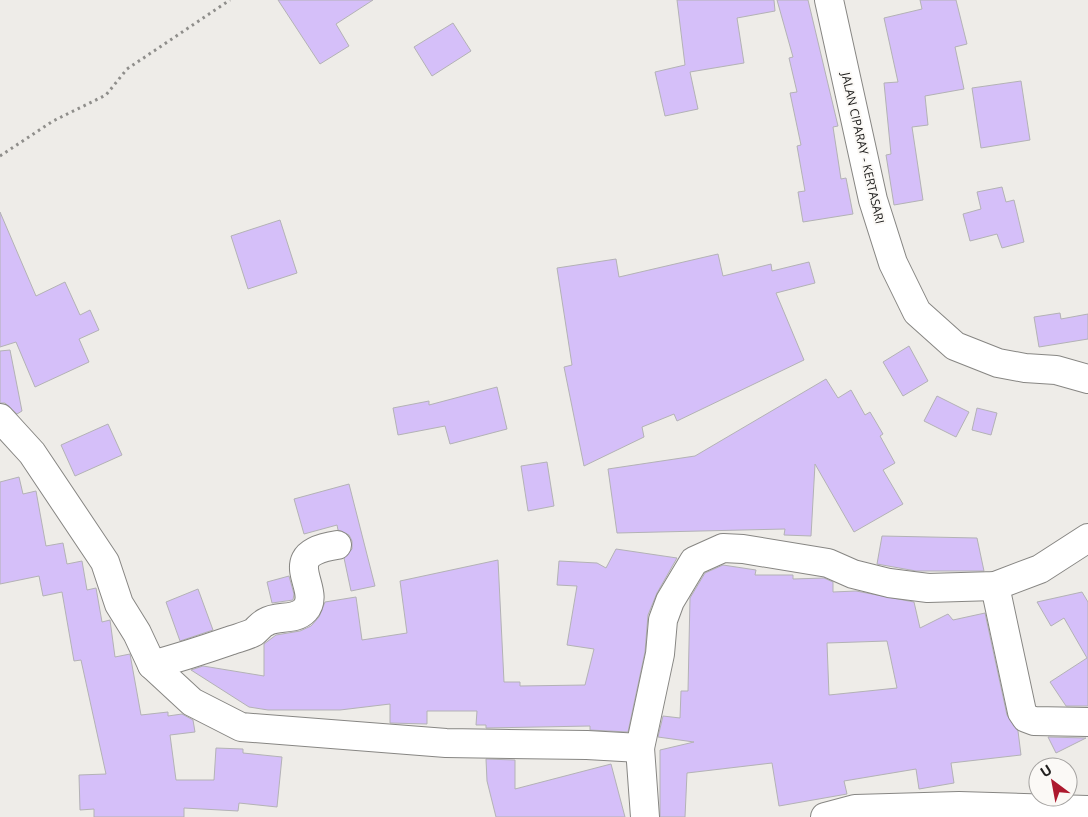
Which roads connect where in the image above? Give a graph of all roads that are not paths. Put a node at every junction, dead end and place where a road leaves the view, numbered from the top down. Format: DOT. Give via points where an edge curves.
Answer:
graph roads {
  1 [pos="829,0"];
  2 [pos="1088,380"];
  3 [pos="0,418"];
  4 [pos="1088,538"];
  5 [pos="336,545"];
  6 [pos="995,586"];
  7 [pos="152,665"];
  8 [pos="1088,722"];
  9 [pos="640,748"];
  10 [pos="1088,810"];
  11 [pos="645,817"];
  12 [pos="825,817"];
  1 -- 2 [label="street, JALAN CIPARAY - KERTASARI" via="873,200 893,263 917,312 955,346 998,362 1056,370"];
  3 -- 7 [label="street" via="32,453 105,562 119,604 137,632"];
  4 -- 6 [label="street" via="1040,569"];
  5 -- 7 [label="street" via="321,547 306,557 309,602 299,615 266,621 254,632"];
  6 -- 8 [label="street" via="1022,712 1026,718"];
  6 -- 9 [label="street" via="928,588 889,583 853,574 828,563 743,549 723,548 694,561 670,601 664,620"];
  7 -- 9 [label="street" via="192,702 241,728 446,743"];
  9 -- 11 [label="street"];
  10 -- 12 [label="street" via="959,806 855,809"];
}
